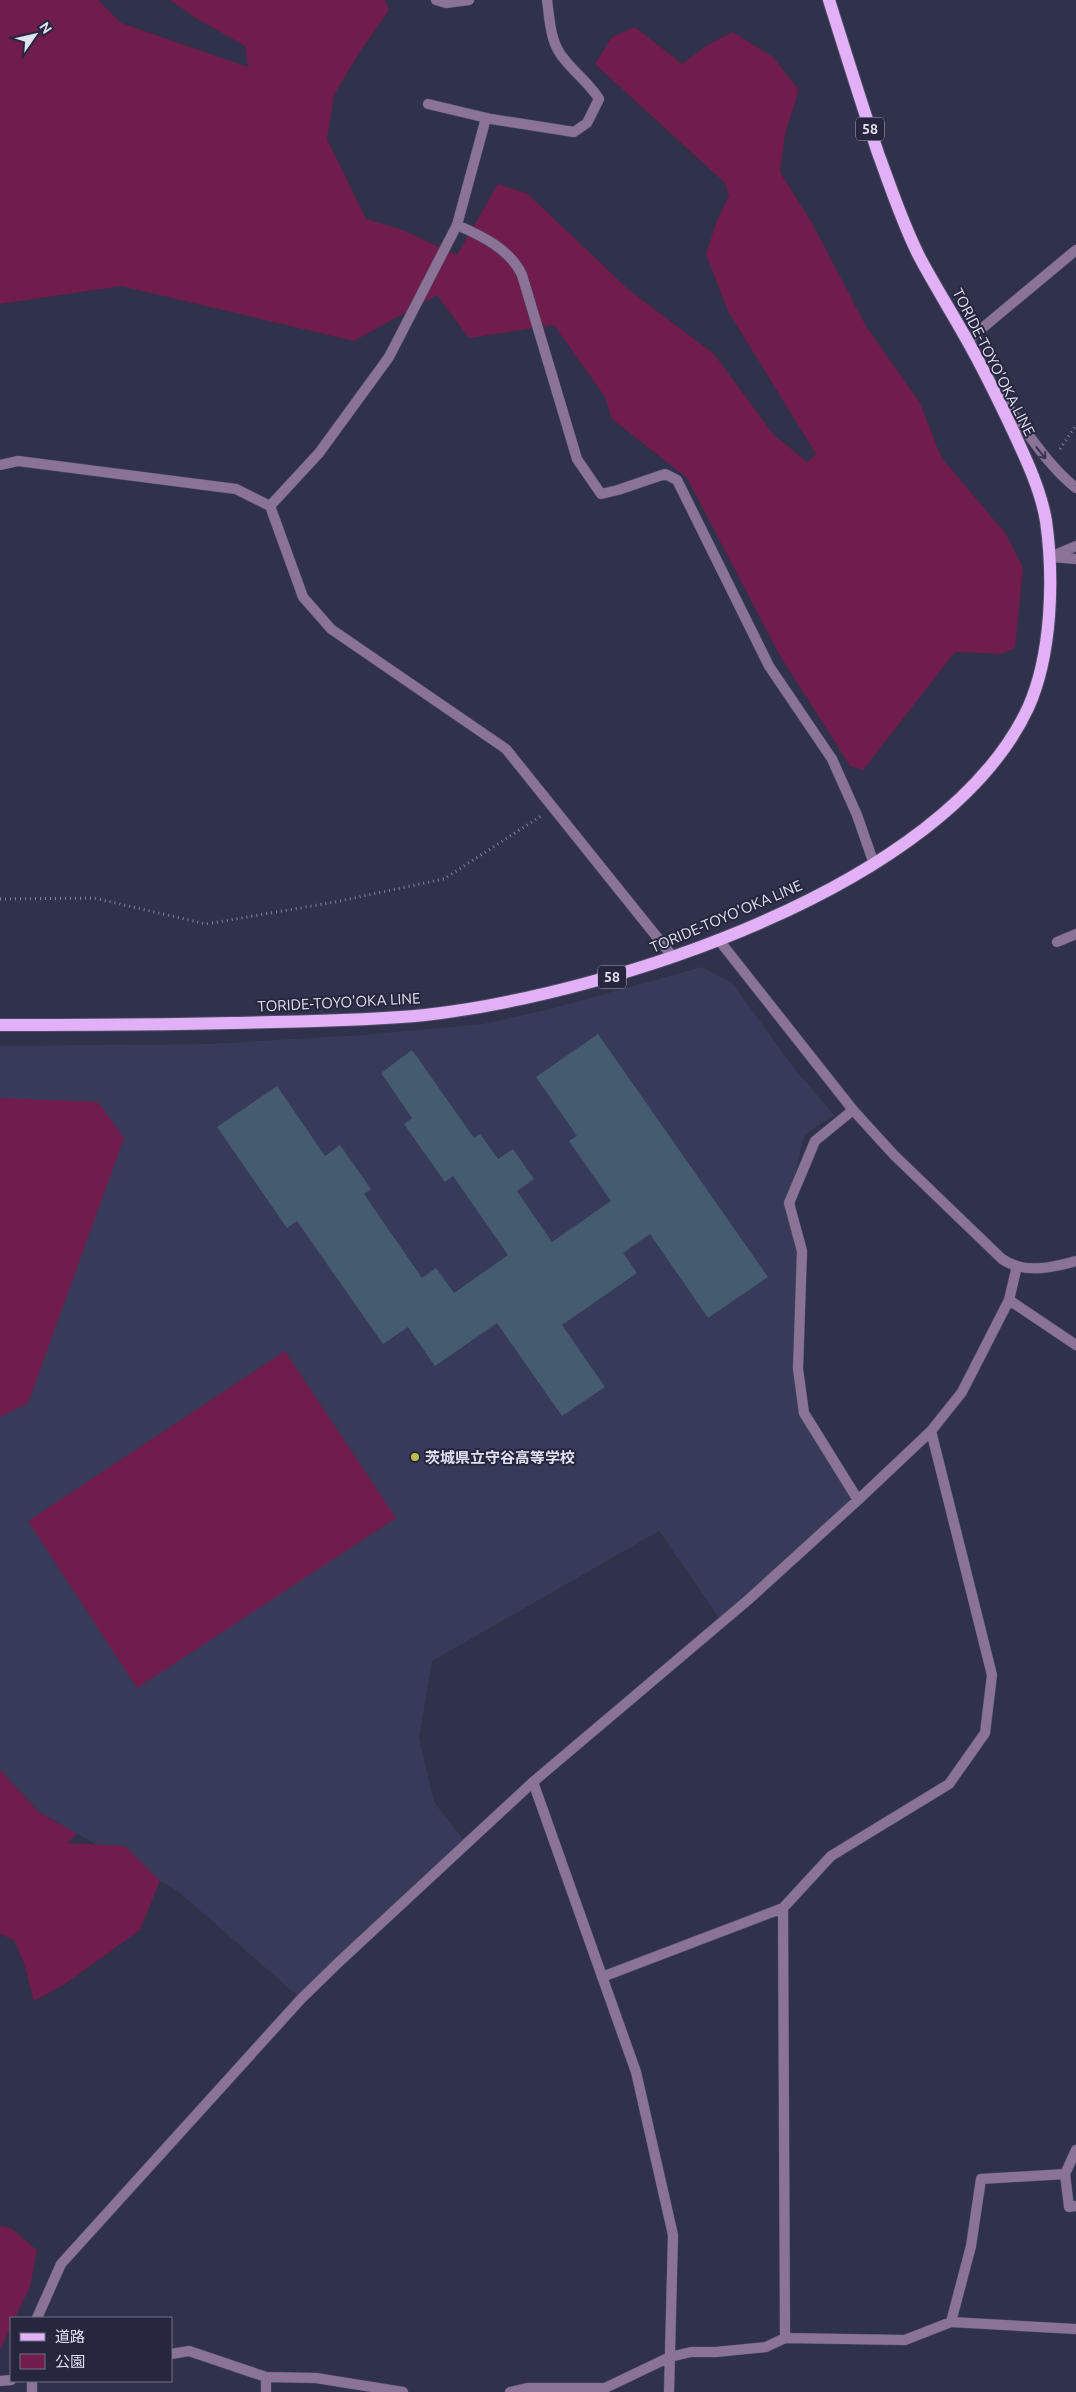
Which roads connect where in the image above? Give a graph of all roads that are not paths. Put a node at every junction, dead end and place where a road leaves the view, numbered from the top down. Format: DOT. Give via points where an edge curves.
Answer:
graph roads {
  1 [pos="436,0"];
  2 [pos="469,0"];
  3 [pos="548,0"];
  4 [pos="829,0"];
  5 [pos="428,104"];
  6 [pos="486,118"];
  7 [pos="457,225"];
  8 [pos="1076,250"];
  9 [pos="968,340"];
  10 [pos="992,385"];
  11 [pos="0,465"];
  12 [pos="1076,488"];
  13 [pos="270,506"];
  14 [pos="1076,546"];
  15 [pos="1050,557"];
  16 [pos="1076,560"];
  17 [pos="874,864"];
  18 [pos="1076,934"];
  19 [pos="718,939"];
  20 [pos="1057,942"];
  21 [pos="673,957"];
  22 [pos="0,1026"];
  23 [pos="853,1110"];
  24 [pos="1076,1261"];
  25 [pos="1017,1266"];
  26 [pos="1009,1300"];
  27 [pos="1076,1346"];
  28 [pos="931,1431"];
  29 [pos="858,1500"];
  30 [pos="533,1782"];
  31 [pos="783,1908"];
  32 [pos="602,1976"];
  33 [pos="1076,2150"];
  34 [pos="1065,2174"];
  35 [pos="1076,2206"];
  36 [pos="37,2317"];
  37 [pos="951,2322"];
  38 [pos="1076,2329"];
  39 [pos="785,2338"];
  40 [pos="172,2354"];
  41 [pos="670,2356"];
  42 [pos="266,2377"];
  43 [pos="266,2392"];
  44 [pos="403,2392"];
  45 [pos="510,2392"];
  46 [pos="669,2392"];
  1 -- 2 [label="street" via="446,3"];
  3 -- 6 [label="street" via="553,41 564,60 590,84 599,99 587,123 574,132"];
  4 -- 9 [label="main road, TORIDE-TOYO'OKA LINE / 58" via="897,204 919,255"];
  5 -- 6 [label="street"];
  6 -- 7 [label="street"];
  7 -- 13 [label="street" via="388,357 319,453"];
  7 -- 17 [label="street" via="485,237 516,262 577,459 601,494 665,474 677,480 769,666 832,758"];
  8 -- 9 [label="street"];
  9 -- 10 [label="main road, TORIDE-TOYO'OKA LINE / 58"];
  10 -- 12 [label="street, one-way" via="1038,451"];
  10 -- 15 [label="main road, TORIDE-TOYO'OKA LINE / 58" via="1040,496"];
  11 -- 13 [label="street" via="18,461 236,489"];
  13 -- 21 [label="street" via="303,597 331,629 506,750"];
  14 -- 15 [label="street"];
  15 -- 16 [label="street"];
  15 -- 17 [label="main road, TORIDE-TOYO'OKA LINE / 58" via="1050,602 1044,648 1028,707 1003,748 975,784 946,811"];
  17 -- 19 [label="main road, TORIDE-TOYO'OKA LINE / 58" via="796,907"];
  18 -- 20 [label="street"];
  19 -- 21 [label="main road, TORIDE-TOYO'OKA LINE / 58"];
  19 -- 23 [label="street"];
  21 -- 22 [label="main road, TORIDE-TOYO'OKA LINE / 58" via="550,993 428,1014 369,1020 232,1024"];
  23 -- 25 [label="street" via="894,1155 1002,1259"];
  23 -- 29 [label="street" via="815,1141 789,1202 802,1251 798,1369 804,1413"];
  24 -- 25 [label="street" via="1046,1268"];
  25 -- 26 [label="street"];
  26 -- 27 [label="street"];
  26 -- 28 [label="street" via="962,1392"];
  28 -- 29 [label="street"];
  28 -- 31 [label="street" via="992,1675 985,1733 949,1784 830,1856"];
  29 -- 30 [label="street" via="748,1600"];
  30 -- 32 [label="street"];
  30 -- 36 [label="street" via="301,1999 61,2264"];
  31 -- 32 [label="street"];
  31 -- 39 [label="street"];
  32 -- 41 [label="street" via="636,2072 673,2235"];
  33 -- 34 [label="street"];
  34 -- 35 [label="street" via="1069,2207"];
  34 -- 37 [label="street" via="981,2178 971,2246"];
  37 -- 38 [label="street"];
  37 -- 39 [label="street" via="904,2340"];
  39 -- 41 [label="street" via="766,2346"];
  40 -- 42 [label="street" via="189,2351"];
  41 -- 45 [label="street" via="605,2388 527,2388"];
  41 -- 46 [label="street"];
  42 -- 43 [label="street"];
  42 -- 44 [label="street" via="316,2378"];
}
